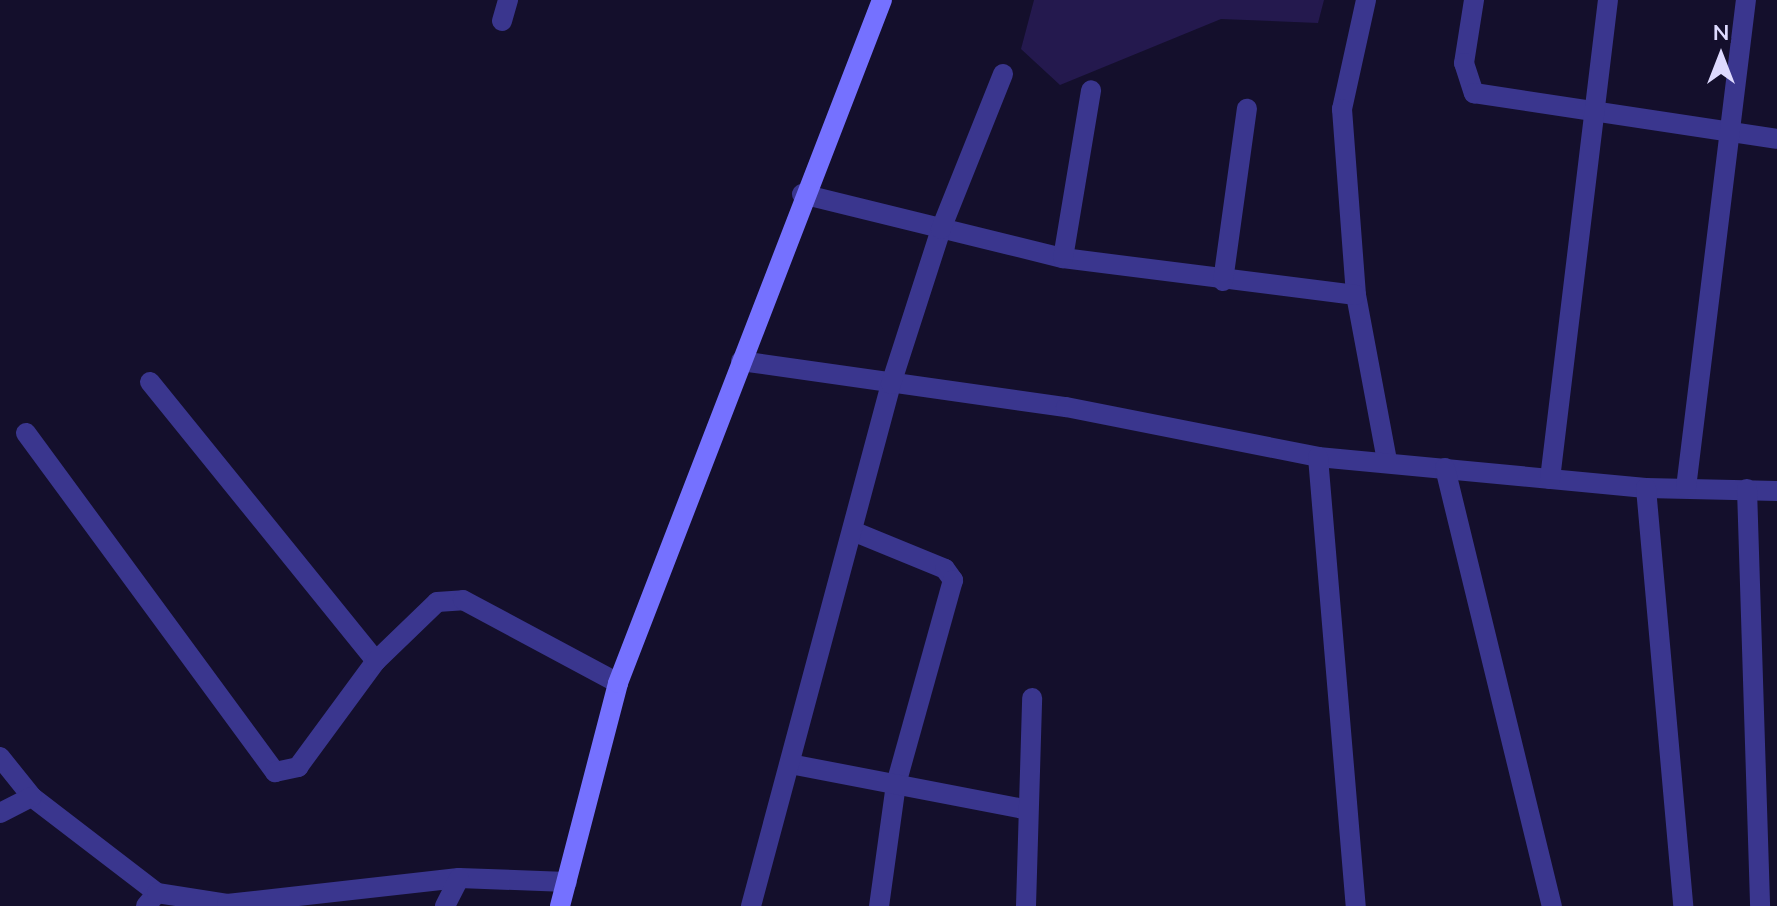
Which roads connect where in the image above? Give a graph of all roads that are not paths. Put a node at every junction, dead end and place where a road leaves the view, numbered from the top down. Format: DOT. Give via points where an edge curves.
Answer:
graph roads {
  1 [pos="508,0"];
  2 [pos="882,0"];
  3 [pos="1366,0"];
  4 [pos="1474,0"];
  5 [pos="1608,0"];
  6 [pos="1746,0"];
  7 [pos="502,21"];
  8 [pos="1003,74"];
  9 [pos="1091,90"];
  10 [pos="1247,109"];
  11 [pos="1593,115"];
  12 [pos="1730,133"];
  13 [pos="1777,139"];
  14 [pos="802,194"];
  15 [pos="941,229"];
  16 [pos="1063,258"];
  17 [pos="1223,281"];
  18 [pos="1356,295"];
  19 [pos="741,361"];
  20 [pos="150,382"];
  21 [pos="891,384"];
  22 [pos="26,433"];
  23 [pos="1318,457"];
  24 [pos="1387,461"];
  25 [pos="1445,468"];
  26 [pos="1550,479"];
  27 [pos="1646,488"];
  28 [pos="1686,488"];
  29 [pos="1747,489"];
  30 [pos="1777,491"];
  31 [pos="855,532"];
  32 [pos="376,661"];
  33 [pos="618,683"];
  34 [pos="1032,698"];
  35 [pos="0,757"];
  36 [pos="790,764"];
  37 [pos="896,784"];
  38 [pos="32,797"];
  39 [pos="1028,810"];
  40 [pos="0,813"];
  41 [pos="459,878"];
  42 [pos="567,882"];
  43 [pos="152,899"];
  44 [pos="445,906"];
  45 [pos="560,906"];
  46 [pos="751,906"];
  47 [pos="879,906"];
  48 [pos="1026,906"];
  49 [pos="1356,906"];
  50 [pos="1552,906"];
  51 [pos="1683,906"];
  52 [pos="1760,906"];
  1 -- 7 [label="street"];
  2 -- 14 [label="main road"];
  3 -- 18 [label="street" via="1342,109"];
  4 -- 11 [label="street" via="1464,63 1474,93"];
  5 -- 11 [label="street"];
  6 -- 12 [label="street"];
  8 -- 15 [label="street"];
  9 -- 16 [label="street"];
  10 -- 17 [label="street"];
  11 -- 12 [label="street"];
  11 -- 26 [label="street"];
  12 -- 13 [label="street"];
  12 -- 28 [label="street"];
  14 -- 15 [label="street"];
  14 -- 19 [label="main road"];
  15 -- 16 [label="street"];
  15 -- 21 [label="street"];
  16 -- 17 [label="street"];
  17 -- 18 [label="street"];
  18 -- 24 [label="street"];
  19 -- 21 [label="street"];
  19 -- 33 [label="main road"];
  20 -- 32 [label="street"];
  21 -- 23 [label="street" via="1066,407"];
  21 -- 31 [label="street"];
  22 -- 32 [label="street" via="267,768 282,774 298,767"];
  23 -- 24 [label="street"];
  23 -- 49 [label="street"];
  24 -- 25 [label="street"];
  25 -- 26 [label="street"];
  25 -- 50 [label="street"];
  26 -- 27 [label="street"];
  27 -- 28 [label="street"];
  27 -- 51 [label="street"];
  28 -- 29 [label="street"];
  29 -- 30 [label="street"];
  29 -- 52 [label="street"];
  31 -- 36 [label="street"];
  31 -- 37 [label="street" via="945,569 953,580"];
  32 -- 33 [label="street" via="429,606 463,600"];
  33 -- 42 [label="main road"];
  34 -- 39 [label="street"];
  35 -- 38 [label="street"];
  36 -- 37 [label="street"];
  36 -- 46 [label="street"];
  37 -- 39 [label="street"];
  37 -- 47 [label="street"];
  38 -- 40 [label="street"];
  38 -- 43 [label="street"];
  39 -- 48 [label="street"];
  41 -- 42 [label="street"];
  41 -- 43 [label="street" via="227,904"];
  41 -- 44 [label="street"];
  42 -- 45 [label="main road"];
}
